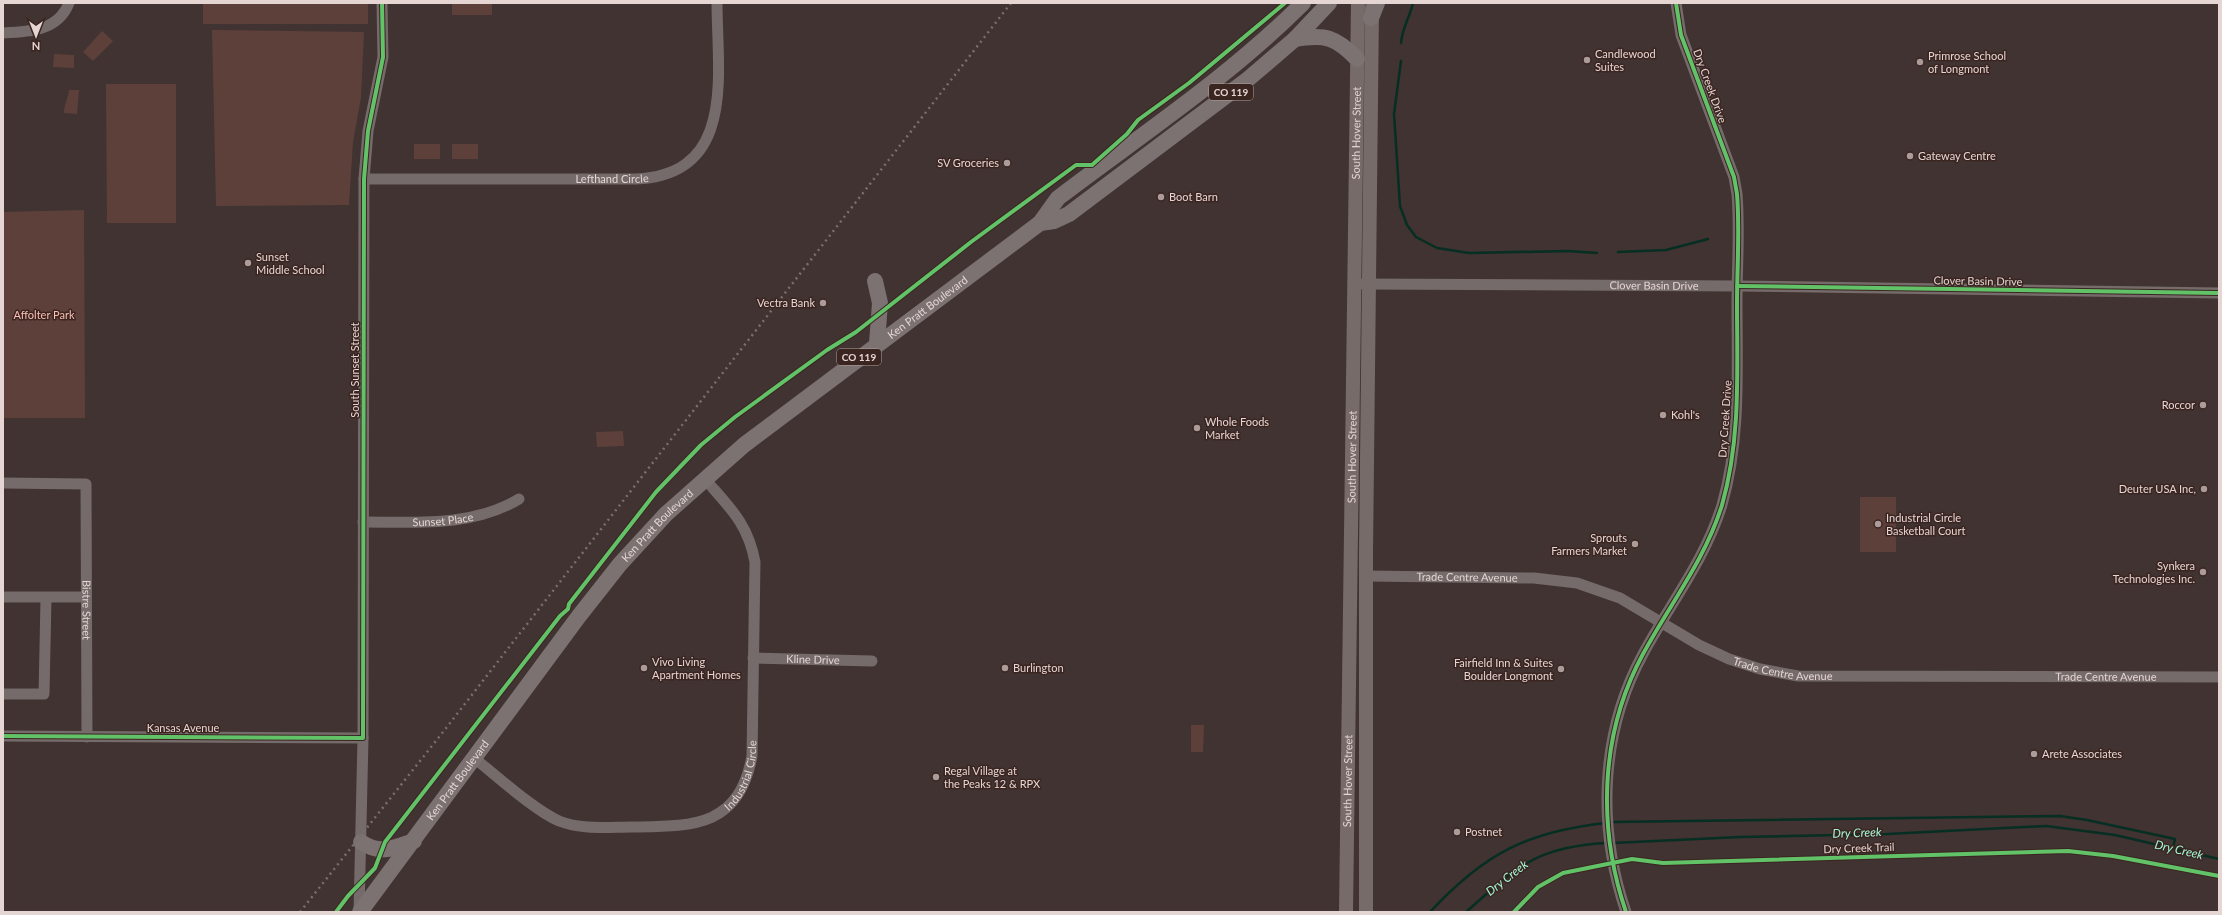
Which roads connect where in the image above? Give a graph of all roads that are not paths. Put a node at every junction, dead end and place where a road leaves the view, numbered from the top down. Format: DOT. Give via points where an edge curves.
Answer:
graph roads {
  1 [pos="69,3"];
  2 [pos="382,3"];
  3 [pos="717,3"];
  4 [pos="1303,3"];
  5 [pos="1329,3"];
  6 [pos="1358,3"];
  7 [pos="1377,3"];
  8 [pos="1676,3"];
  9 [pos="1371,10"];
  10 [pos="3,33"];
  11 [pos="1295,39"];
  12 [pos="1357,59"];
  13 [pos="364,179"];
  14 [pos="1040,223"];
  15 [pos="875,281"];
  16 [pos="1354,284"];
  17 [pos="1369,284"];
  18 [pos="1737,286"];
  19 [pos="2219,293"];
  20 [pos="878,343"];
  21 [pos="704,478"];
  22 [pos="3,483"];
  23 [pos="519,499"];
  24 [pos="363,522"];
  25 [pos="1350,576"];
  26 [pos="1366,576"];
  27 [pos="3,597"];
  28 [pos="86,597"];
  29 [pos="46,598"];
  30 [pos="1662,623"];
  31 [pos="753,658"];
  32 [pos="872,661"];
  33 [pos="2219,678"];
  34 [pos="3,694"];
  35 [pos="3,736"];
  36 [pos="87,736"];
  37 [pos="363,738"];
  38 [pos="474,758"];
  39 [pos="362,775"];
  40 [pos="361,822"];
  41 [pos="414,841"];
  42 [pos="361,842"];
  43 [pos="359,912"];
  44 [pos="1346,912"];
  45 [pos="1366,912"];
  46 [pos="1626,912"];
  1 -- 10 [label="street" via="58,19 46,28 32,32"];
  2 -- 13 [label="street, South Sunset Street" via="383,57 368,131"];
  3 -- 13 [label="street, Lefthand Circle" via="717,88 713,127 699,151 678,168 652,178"];
  4 -- 14 [label="highway, Ken Pratt Boulevard / CO 119" via="1261,43 1223,74 1058,198"];
  5 -- 11 [label="highway, Ken Pratt Boulevard / CO 119"];
  6 -- 12 [label="main road, South Hover Street"];
  7 -- 9 [label="highway"];
  8 -- 18 [label="street, Dry Creek Drive" via="1681,35 1736,186"];
  9 -- 17 [label="main road, South Hover Street"];
  11 -- 12 [label="highway" via="1320,36 1334,39"];
  11 -- 14 [label="highway, Ken Pratt Boulevard / CO 119" via="1247,80 1069,214 1054,221"];
  12 -- 16 [label="main road, South Hover Street"];
  13 -- 24 [label="street, South Sunset Street"];
  14 -- 20 [label="highway, Ken Pratt Boulevard / CO 119"];
  15 -- 20 [label="highway" via="880,303"];
  16 -- 17 [label="street, Clover Basin Drive"];
  16 -- 25 [label="main road, South Hover Street"];
  17 -- 18 [label="street, Clover Basin Drive"];
  17 -- 26 [label="main road, South Hover Street"];
  18 -- 19 [label="street, Clover Basin Drive"];
  18 -- 30 [label="street, Dry Creek Drive" via="1735,435 1727,486 1715,526 1702,555"];
  20 -- 21 [label="highway, Ken Pratt Boulevard / CO 119"];
  21 -- 31 [label="street, Industrial Circle" via="744,526 751,544 755,562"];
  21 -- 38 [label="highway, Ken Pratt Boulevard / CO 119" via="652,528 620,564"];
  22 -- 28 [label="street, Bistre Street" via="86,484"];
  23 -- 24 [label="street, Sunset Place" via="493,512 470,518 434,523"];
  24 -- 37 [label="street, South Sunset Street"];
  25 -- 26 [label="main road"];
  25 -- 44 [label="main road, South Hover Street"];
  26 -- 30 [label="street, Trade Centre Avenue" via="1558,580 1586,585 1612,594"];
  26 -- 45 [label="main road, South Hover Street"];
  27 -- 29 [label="street"];
  28 -- 29 [label="street"];
  28 -- 36 [label="street, Bistre Street"];
  29 -- 34 [label="street" via="44,694"];
  30 -- 33 [label="street, Trade Centre Avenue" via="1729,659 1760,669 1798,676"];
  30 -- 46 [label="street, Dry Creek Drive" via="1632,676 1618,711 1607,773 1608,837"];
  31 -- 32 [label="street, Kline Drive"];
  31 -- 38 [label="street, Industrial Circle" via="752,756 749,773 741,790 730,804 704,821 686,826 573,825 546,814"];
  35 -- 36 [label="street, Kansas Avenue"];
  36 -- 37 [label="street, Kansas Avenue"];
  37 -- 39 [label="street, South Sunset Street"];
  38 -- 41 [label="highway, Ken Pratt Boulevard / CO 119"];
  39 -- 40 [label="street, South Sunset Street"];
  39 -- 42 [label="street, South Sunset Street"];
  41 -- 42 [label="highway" via="381,851"];
  41 -- 43 [label="highway, Ken Pratt Boulevard / CO 119"];
  42 -- 43 [label="street, South Sunset Street"];
}
